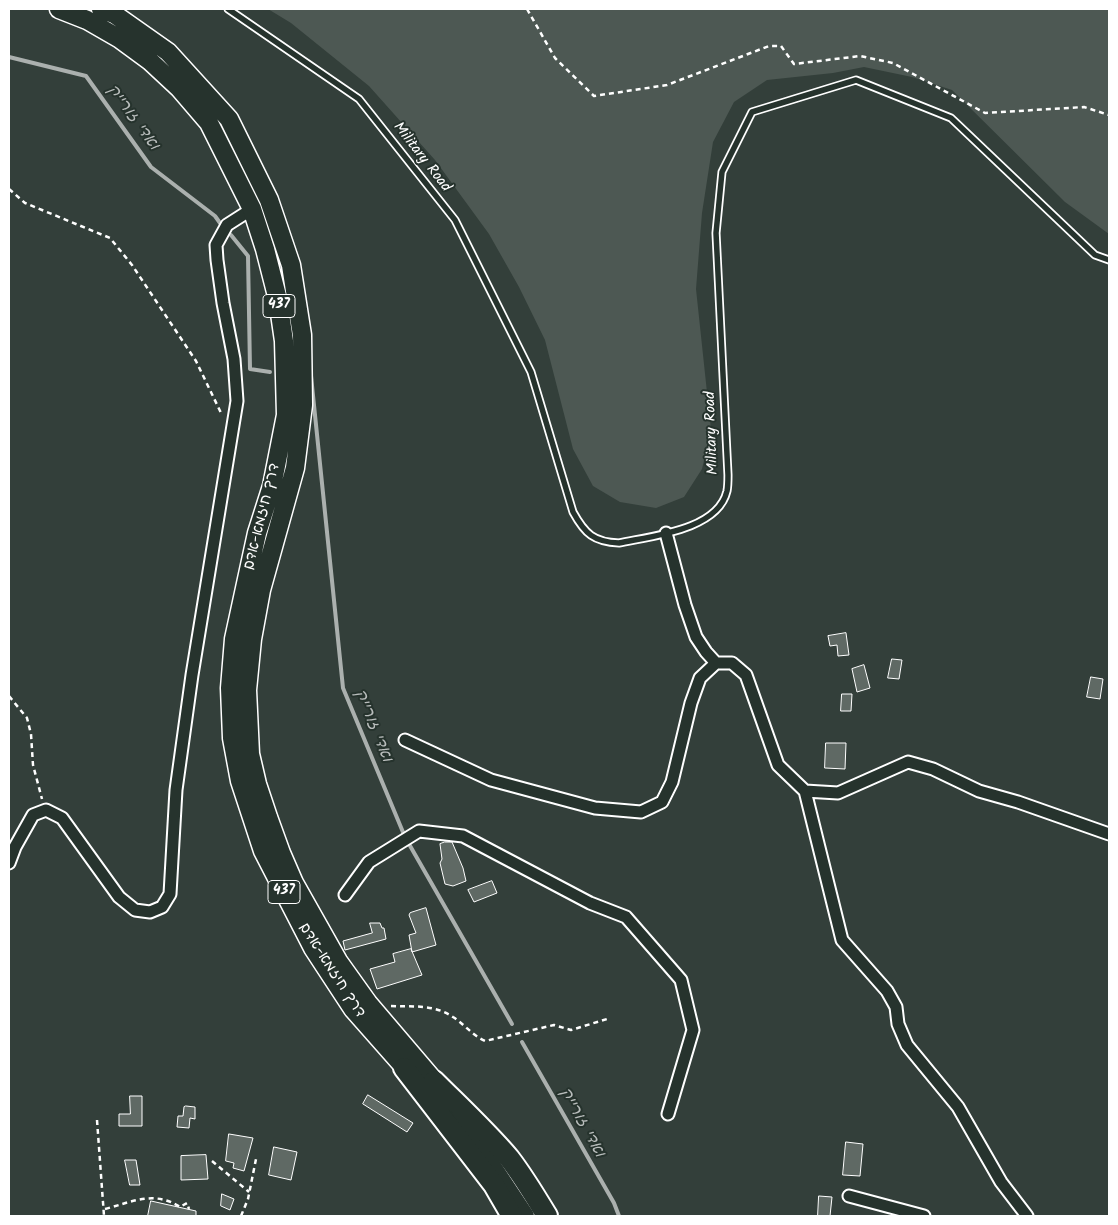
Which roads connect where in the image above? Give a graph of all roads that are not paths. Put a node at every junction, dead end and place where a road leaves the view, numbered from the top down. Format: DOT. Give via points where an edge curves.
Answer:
graph roads {
  1 [pos="59,9"];
  2 [pos="101,9"];
  3 [pos="228,9"];
  4 [pos="252,210"];
  5 [pos="1109,260"];
  6 [pos="666,532"];
  7 [pos="716,663"];
  8 [pos="405,740"];
  9 [pos="805,791"];
  10 [pos="1109,834"];
  11 [pos="9,863"];
  12 [pos="345,895"];
  13 [pos="404,1068"];
  14 [pos="434,1081"];
  15 [pos="668,1114"];
  16 [pos="849,1196"];
  17 [pos="512,1216"];
  18 [pos="525,1216"];
  19 [pos="537,1216"];
  20 [pos="547,1216"];
  21 [pos="924,1216"];
  22 [pos="1027,1216"];
  1 -- 4 [label="main road, דרך חיזמא-אדם / 437" via="120,39 179,88 209,123"];
  2 -- 14 [label="main road, דרך חיזמא-אדם / 437" via="114,14 168,52 229,119 270,200 291,265 302,335 304,405 295,468 261,590 252,639 247,690 250,754 280,853 294,884 338,961 368,1003"];
  3 -- 6 [label="lane, Military Road" via="359,99 455,220 531,372 573,512 586,532 607,542"];
  4 -- 11 [label="street" via="227,226 216,245 234,359 237,401 176,790 170,894 162,907 150,912 135,910 119,897 62,818 46,810 33,815"];
  4 -- 13 [label="main road, דרך חיזמא-אדם / 437" via="278,300 284,341 286,415 234,640 230,688 232,738 252,820 280,885 313,948 353,1009"];
  5 -- 6 [label="lane, Military Road" via="1095,255 951,118 856,80 752,112 722,172 716,233 727,492 707,518 692,526"];
  6 -- 7 [label="street" via="696,637"];
  7 -- 8 [label="street" via="700,678 672,782 662,802 641,812 595,808 491,780"];
  7 -- 9 [label="street" via="732,663 746,675 778,765"];
  9 -- 10 [label="street" via="838,793 908,762 933,769 979,791"];
  9 -- 22 [label="street" via="842,940 886,991 896,1008 898,1024 907,1045 958,1107 1002,1182"];
  12 -- 15 [label="street" via="369,862 419,831 463,836 590,903 626,917 681,980 694,1030"];
  13 -- 17 [label="highway" via="494,1185"];
  13 -- 18 [label="main road, 437" via="476,1142"];
  14 -- 19 [label="main road, 437" via="484,1136"];
  14 -- 20 [label="highway" via="510,1160"];
  16 -- 21 [label="street"];
}
